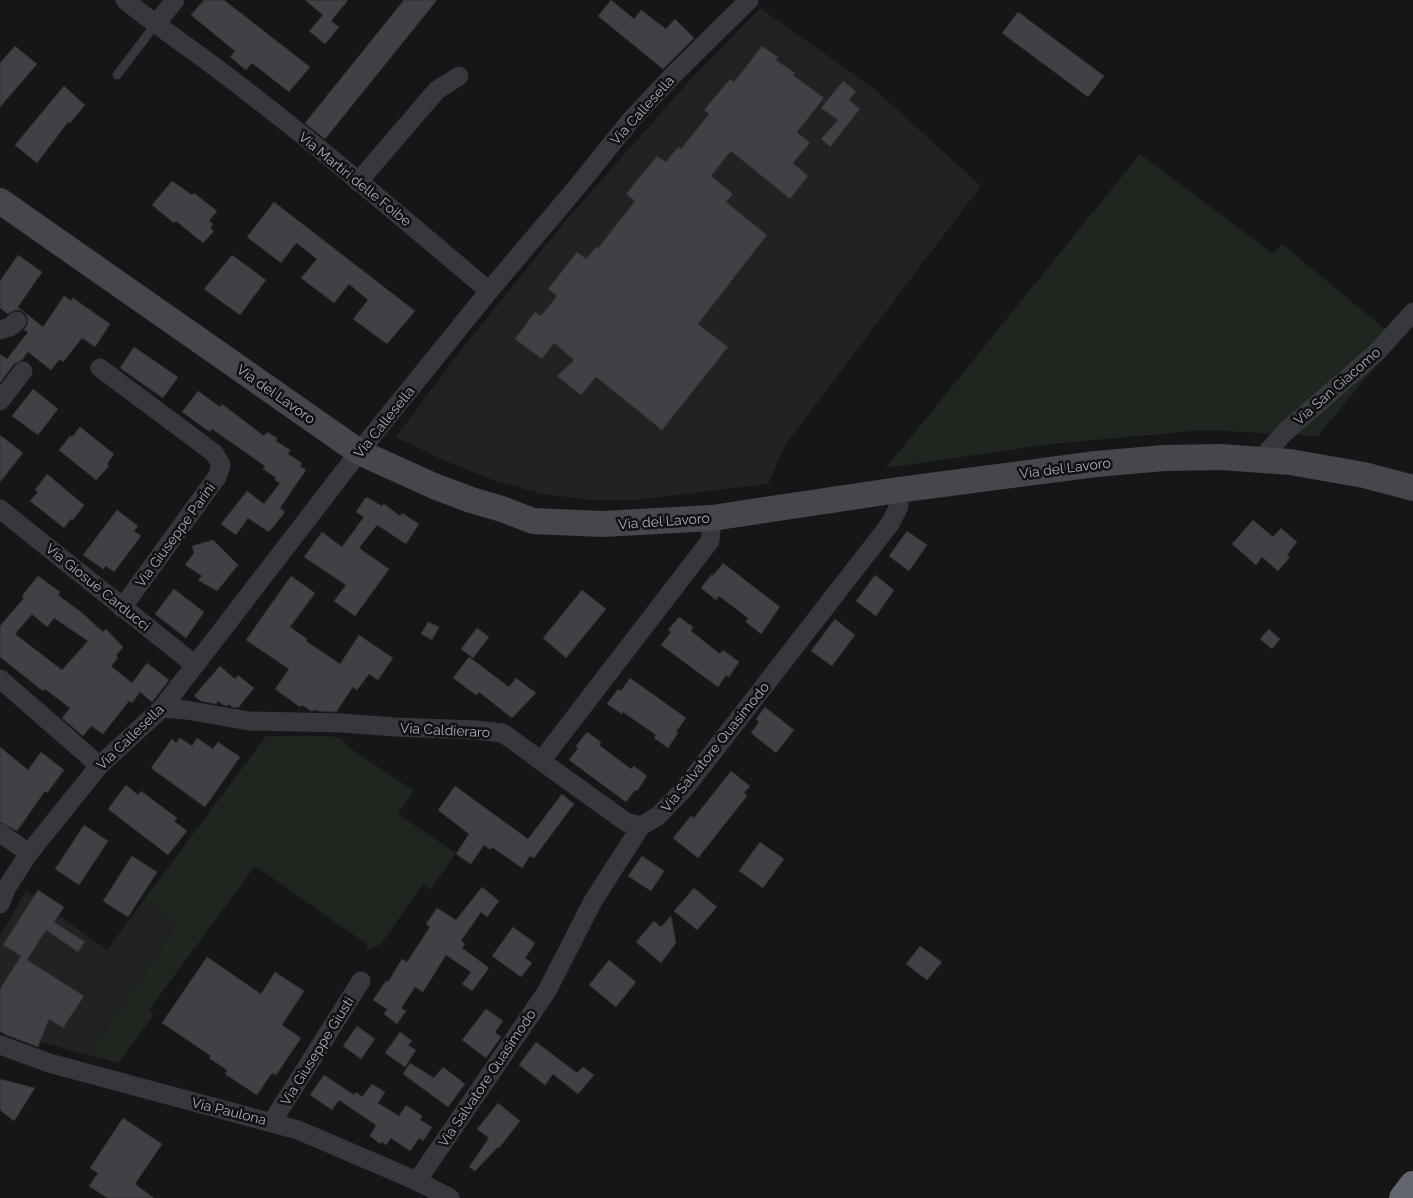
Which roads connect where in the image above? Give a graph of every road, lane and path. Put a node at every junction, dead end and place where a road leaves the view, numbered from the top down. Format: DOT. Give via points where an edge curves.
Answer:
graph roads {
  1 [pos="125,0"];
  2 [pos="175,0"];
  3 [pos="750,0"];
  4 [pos="155,25"];
  5 [pos="117,74"];
  6 [pos="459,76"];
  7 [pos="358,182"];
  8 [pos="0,201"];
  9 [pos="489,291"];
  10 [pos="1413,312"];
  11 [pos="17,321"];
  12 [pos="0,330"];
  13 [pos="100,368"];
  14 [pos="23,372"];
  15 [pos="0,401"];
  16 [pos="359,452"];
  17 [pos="1260,460"];
  18 [pos="1413,488"];
  19 [pos="898,490"];
  20 [pos="0,509"];
  21 [pos="712,518"];
  22 [pos="122,608"];
  23 [pos="195,665"];
  24 [pos="0,679"];
  25 [pos="162,708"];
  26 [pos="541,761"];
  27 [pos="99,766"];
  28 [pos="641,826"];
  29 [pos="0,834"];
  30 [pos="29,853"];
  31 [pos="0,904"];
  32 [pos="361,981"];
  33 [pos="0,1045"];
  34 [pos="272,1122"];
  35 [pos="417,1181"];
  36 [pos="1413,1185"];
  37 [pos="450,1198"];
  38 [pos="1403,1198"];
  1 -- 4 [label="street, Via Martiri delle Foibe"];
  2 -- 4 [label="street"];
  3 -- 9 [label="street, Via Callesella" via="630,121"];
  4 -- 5 [label="lane"];
  4 -- 7 [label="street, Via Martiri delle Foibe" via="218,69"];
  6 -- 7 [label="street" via="438,90"];
  7 -- 9 [label="street, Via Martiri delle Foibe"];
  8 -- 16 [label="street, Via del Lavoro"];
  9 -- 16 [label="street, Via Callesella"];
  10 -- 17 [label="street, Via San Giacomo" via="1377,352 1285,432"];
  11 -- 12 [label="street"];
  13 -- 22 [label="street, Via Giuseppe Parini" via="214,453 221,465 217,477"];
  14 -- 15 [label="street"];
  16 -- 21 [label="street, Via del Lavoro" via="441,489 533,521 602,524"];
  16 -- 23 [label="street, Via Callesella"];
  17 -- 18 [label="street, Via del Lavoro" via="1337,470"];
  17 -- 19 [label="street, Via del Lavoro" via="1164,458"];
  19 -- 21 [label="street, Via del Lavoro"];
  19 -- 28 [label="street, Via Salvatore Quasimodo" via="899,506 890,524 685,788 658,816"];
  20 -- 22 [label="street, Via Giosuè Carducci"];
  21 -- 26 [label="street" via="710,541"];
  22 -- 23 [label="street, Via Giosuè Carducci"];
  23 -- 25 [label="street, Via Callesella"];
  24 -- 27 [label="street"];
  25 -- 26 [label="street, Via Caldieraro" via="249,721 503,733"];
  25 -- 27 [label="street, Via Callesella"];
  26 -- 28 [label="street, Via Caldieraro" via="626,822"];
  27 -- 30 [label="street, Via Callesella"];
  28 -- 35 [label="street, Via Salvatore Quasimodo" via="593,901 547,991"];
  29 -- 30 [label="street"];
  30 -- 31 [label="street, Via Callesella"];
  32 -- 34 [label="street, Via Giuseppe Giusti"];
  33 -- 34 [label="street, Via Paulona" via="49,1063"];
  34 -- 35 [label="street, Via Paulona"];
  35 -- 37 [label="street, Via Paulona"];
  36 -- 38 [label="highway"];
}
